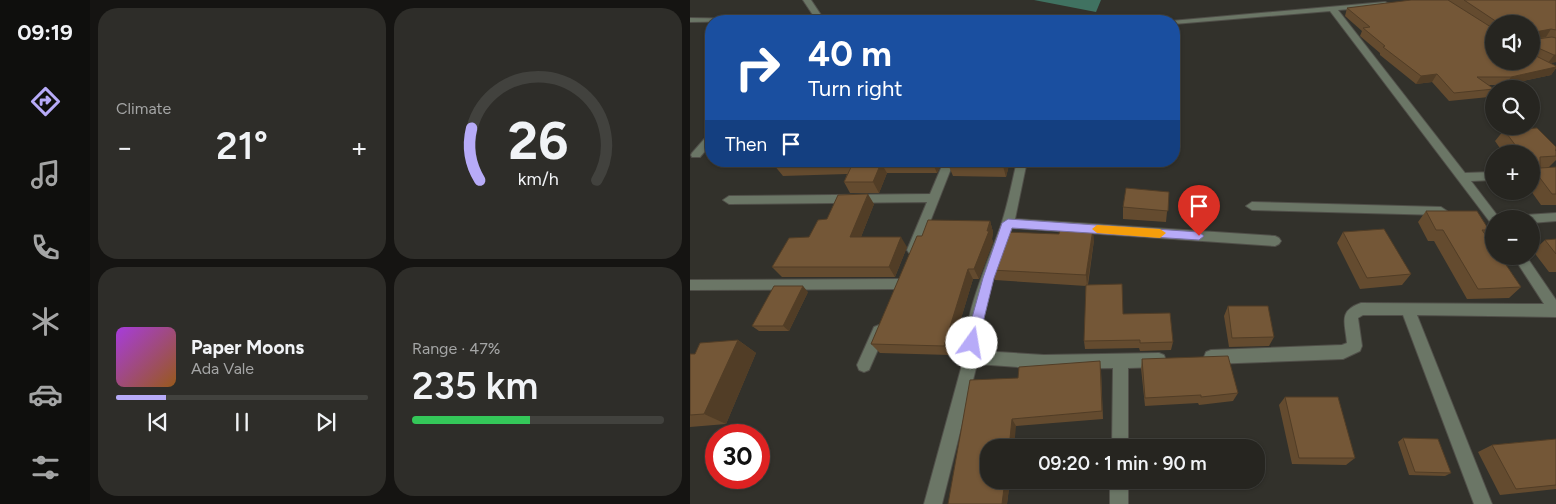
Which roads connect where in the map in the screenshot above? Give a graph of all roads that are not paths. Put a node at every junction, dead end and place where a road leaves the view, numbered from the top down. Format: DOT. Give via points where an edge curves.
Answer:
graph roads {
  1 [pos="807,0"];
  2 [pos="1393,4"];
  3 [pos="1332,8"];
  4 [pos="817,15"];
  5 [pos="690,20"];
  6 [pos="705,20"];
  7 [pos="1180,21"];
  8 [pos="705,144"];
  9 [pos="693,155"];
  10 [pos="947,167"];
  11 [pos="1021,167"];
  12 [pos="1485,176"];
  13 [pos="1462,177"];
  14 [pos="934,198"];
  15 [pos="729,200"];
  16 [pos="1252,206"];
  17 [pos="1487,210"];
  18 [pos="1450,212"];
  19 [pos="1470,212"];
  20 [pos="1485,215"];
  21 [pos="1556,217"];
  22 [pos="1540,218"];
  23 [pos="1008,223"];
  24 [pos="1275,241"];
  25 [pos="910,258"];
  26 [pos="1525,265"];
  27 [pos="900,284"];
  28 [pos="690,285"];
  29 [pos="1408,310"];
  30 [pos="1556,310"];
  31 [pos="884,320"];
  32 [pos="972,352"];
  33 [pos="1198,358"];
  34 [pos="1169,359"];
  35 [pos="1121,361"];
  36 [pos="864,365"];
  37 [pos="1120,439"];
  38 [pos="1119,489"];
  39 [pos="932,504"];
  40 [pos="1119,504"];
  41 [pos="1483,504"];
  1 -- 4 [label="street"];
  2 -- 3 [label="street"];
  3 -- 7 [label="street"];
  3 -- 13 [label="street"];
  5 -- 6 [label="street"];
  8 -- 9 [label="street"];
  10 -- 14 [label="street"];
  11 -- 23 [label="street"];
  12 -- 13 [label="street"];
  13 -- 17 [label="street"];
  14 -- 15 [label="street"];
  14 -- 25 [label="street"];
  16 -- 18 [label="street"];
  19 -- 20 [label="street"];
  21 -- 22 [label="street"];
  23 -- 24 [label="street"];
  23 -- 32 [label="street" via="972,337"];
  26 -- 30 [label="street"];
  27 -- 28 [label="street"];
  29 -- 30 [label="street"];
  29 -- 33 [label="street" via="1356,311 1351,315 1355,346 1343,352"];
  29 -- 41 [label="street"];
  31 -- 36 [label="street"];
  32 -- 35 [label="street" via="975,357 996,360"];
  32 -- 39 [label="street"];
  34 -- 35 [label="street"];
  35 -- 37 [label="street"];
  38 -- 40 [label="street"];
}
